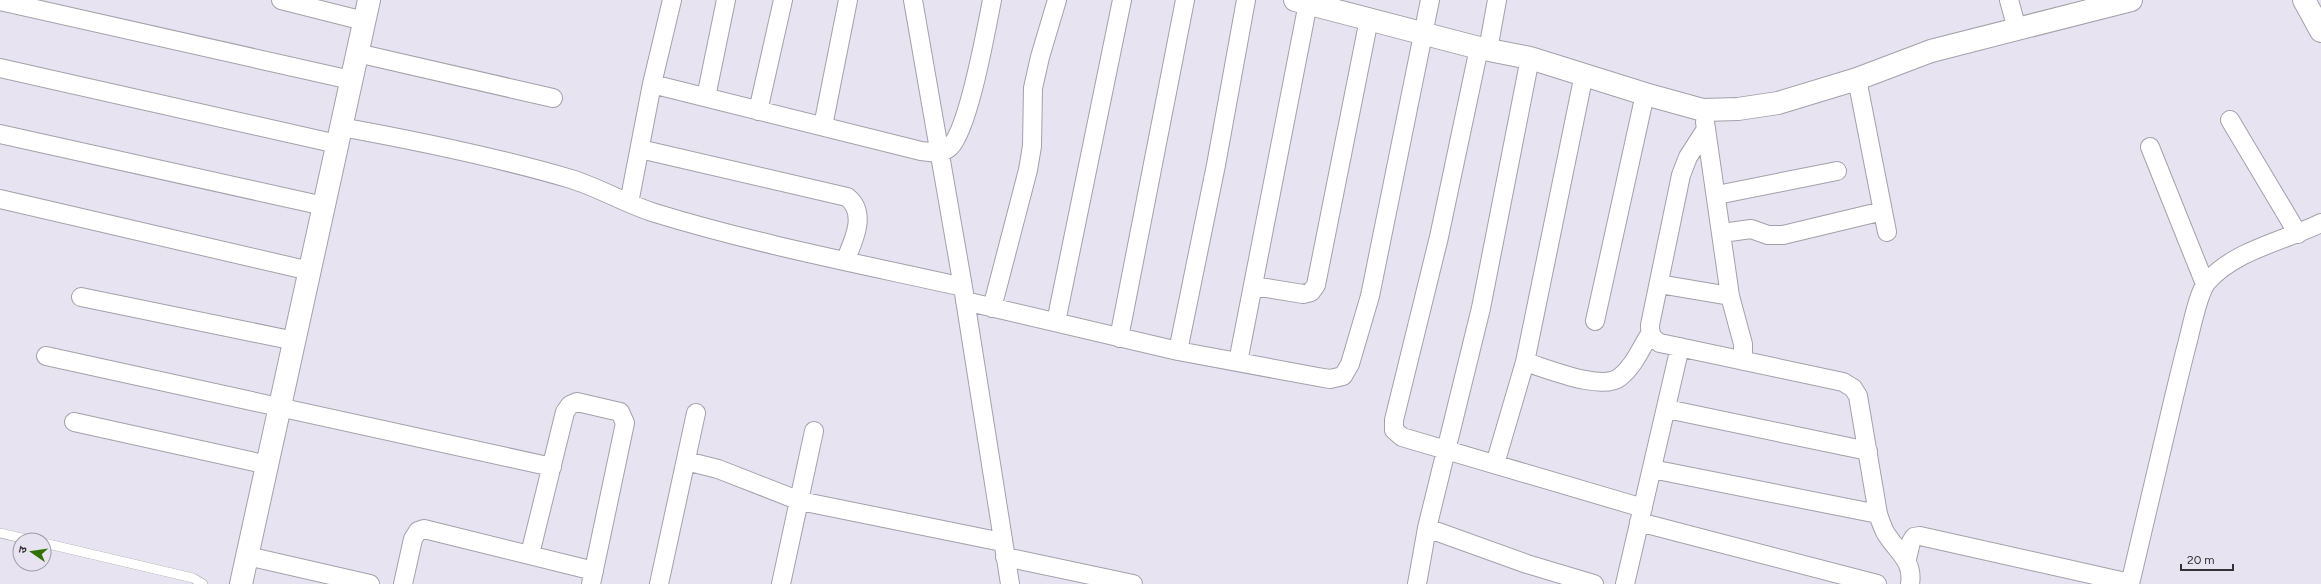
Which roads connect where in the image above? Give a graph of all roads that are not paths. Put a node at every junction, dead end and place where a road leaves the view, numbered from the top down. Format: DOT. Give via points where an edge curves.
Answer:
graph roads {
  1 [pos="281,0"];
  2 [pos="672,0"];
  3 [pos="726,0"];
  4 [pos="783,0"];
  5 [pos="848,0"];
  6 [pos="913,0"];
  7 [pos="992,0"];
  8 [pos="1056,0"];
  9 [pos="1122,0"];
  10 [pos="1185,0"];
  11 [pos="1246,0"];
  12 [pos="1430,0"];
  13 [pos="1497,0"];
  14 [pos="2009,0"];
  15 [pos="2131,0"];
  16 [pos="2304,0"];
  17 [pos="0,1"];
  18 [pos="1302,2"];
  19 [pos="367,10"];
  20 [pos="1369,19"];
  21 [pos="2017,29"];
  22 [pos="2321,31"];
  23 [pos="1424,33"];
  24 [pos="1484,49"];
  25 [pos="357,53"];
  26 [pos="1530,58"];
  27 [pos="0,68"];
  28 [pos="1584,74"];
  29 [pos="1857,79"];
  30 [pos="351,80"];
  31 [pos="652,84"];
  32 [pos="1645,94"];
  33 [pos="706,97"];
  34 [pos="553,98"];
  35 [pos="758,110"];
  36 [pos="1705,120"];
  37 [pos="2230,120"];
  38 [pos="822,126"];
  39 [pos="0,134"];
  40 [pos="339,136"];
  41 [pos="2150,147"];
  42 [pos="640,149"];
  43 [pos="939,153"];
  44 [pos="1837,171"];
  45 [pos="1717,195"];
  46 [pos="0,199"];
  47 [pos="629,203"];
  48 [pos="324,206"];
  49 [pos="1883,210"];
  50 [pos="2321,223"];
  51 [pos="1887,232"];
  52 [pos="1722,233"];
  53 [pos="2298,234"];
  54 [pos="845,261"];
  55 [pos="310,271"];
  56 [pos="1659,284"];
  57 [pos="2205,284"];
  58 [pos="1254,286"];
  59 [pos="964,294"];
  60 [pos="1730,296"];
  61 [pos="81,297"];
  62 [pos="992,308"];
  63 [pos="1595,321"];
  64 [pos="1056,322"];
  65 [pos="1650,334"];
  66 [pos="1119,338"];
  67 [pos="295,341"];
  68 [pos="1680,347"];
  69 [pos="1178,351"];
  70 [pos="46,356"];
  71 [pos="1743,361"];
  72 [pos="1238,362"];
  73 [pos="1525,362"];
  74 [pos="281,407"];
  75 [pos="1667,409"];
  76 [pos="696,413"];
  77 [pos="74,422"];
  78 [pos="814,431"];
  79 [pos="1447,450"];
  80 [pos="1868,451"];
  81 [pos="686,461"];
  82 [pos="1495,464"];
  83 [pos="268,465"];
  84 [pos="552,467"];
  85 [pos="1652,469"];
  86 [pos="800,500"];
  87 [pos="1878,514"];
  88 [pos="1641,515"];
  89 [pos="1427,528"];
  90 [pos="0,533"];
  91 [pos="12,536"];
  92 [pos="52,545"];
  93 [pos="1003,550"];
  94 [pos="530,554"];
  95 [pos="248,556"];
  96 [pos="1907,559"];
  97 [pos="593,577"];
  98 [pos="2130,583"];
  99 [pos="203,584"];
  100 [pos="241,584"];
  101 [pos="370,584"];
  102 [pos="403,584"];
  103 [pos="659,584"];
  104 [pos="781,584"];
  105 [pos="1010,584"];
  106 [pos="1133,584"];
  107 [pos="1417,584"];
  108 [pos="1594,584"];
  109 [pos="1625,584"];
  110 [pos="1877,584"];
  111 [pos="1910,584"];
  1 -- 19 [label="street"];
  2 -- 31 [label="street"];
  3 -- 33 [label="street"];
  4 -- 35 [label="street"];
  5 -- 38 [label="street"];
  6 -- 43 [label="street"];
  7 -- 43 [label="street" via="968,108 959,136 949,148"];
  8 -- 62 [label="street" via="1033,88 1032,146 1028,170"];
  9 -- 64 [label="street"];
  10 -- 66 [label="street"];
  11 -- 69 [label="street"];
  12 -- 23 [label="street"];
  13 -- 24 [label="street"];
  14 -- 21 [label="street"];
  15 -- 21 [label="street"];
  16 -- 22 [label="street"];
  17 -- 30 [label="street"];
  18 -- 20 [label="street"];
  18 -- 58 [label="street"];
  19 -- 25 [label="street"];
  20 -- 23 [label="street"];
  20 -- 58 [label="street" via="1316,285 1311,292 1303,294"];
  21 -- 29 [label="street" via="1931,51"];
  23 -- 24 [label="street"];
  23 -- 72 [label="street" via="1370,296 1350,364 1343,376 1330,379"];
  24 -- 26 [label="street"];
  24 -- 79 [label="street" via="1394,420 1394,430 1402,437"];
  25 -- 30 [label="street"];
  25 -- 34 [label="street"];
  26 -- 28 [label="street"];
  26 -- 79 [label="street" via="1481,308"];
  27 -- 40 [label="street"];
  28 -- 32 [label="street"];
  28 -- 73 [label="street"];
  29 -- 36 [label="street" via="1778,104 1738,109"];
  29 -- 49 [label="street"];
  30 -- 40 [label="street"];
  31 -- 33 [label="street"];
  31 -- 42 [label="street"];
  32 -- 36 [label="street"];
  32 -- 63 [label="street"];
  33 -- 35 [label="street"];
  35 -- 38 [label="street"];
  36 -- 45 [label="street"];
  36 -- 56 [label="street" via="1681,175"];
  37 -- 53 [label="street"];
  38 -- 43 [label="street" via="921,151"];
  39 -- 48 [label="street"];
  40 -- 47 [label="street" via="408,139 572,179"];
  40 -- 48 [label="street"];
  41 -- 57 [label="street"];
  42 -- 47 [label="street"];
  42 -- 54 [label="street" via="847,197 854,202 858,210 858,221 855,238"];
  43 -- 59 [label="street"];
  44 -- 45 [label="street"];
  45 -- 52 [label="street"];
  46 -- 55 [label="street"];
  47 -- 54 [label="street" via="697,225"];
  48 -- 55 [label="street"];
  49 -- 51 [label="street"];
  49 -- 52 [label="street" via="1783,235 1768,235 1751,229"];
  50 -- 53 [label="street"];
  52 -- 60 [label="street"];
  53 -- 57 [label="street" via="2225,266"];
  54 -- 59 [label="street"];
  55 -- 67 [label="street"];
  56 -- 60 [label="street"];
  56 -- 65 [label="street"];
  57 -- 98 [label="street" via="2170,411"];
  58 -- 72 [label="street"];
  59 -- 62 [label="street"];
  59 -- 93 [label="street"];
  60 -- 71 [label="street" via="1742,344"];
  61 -- 67 [label="street"];
  62 -- 64 [label="street"];
  64 -- 66 [label="street"];
  65 -- 68 [label="street" via="1660,343"];
  65 -- 73 [label="street" via="1629,369 1619,378 1607,382 1591,382"];
  66 -- 69 [label="street"];
  67 -- 74 [label="street"];
  68 -- 71 [label="street"];
  68 -- 75 [label="street"];
  69 -- 72 [label="street"];
  70 -- 74 [label="street"];
  71 -- 80 [label="street" via="1843,382 1853,388 1858,396"];
  73 -- 82 [label="street"];
  74 -- 83 [label="street"];
  74 -- 84 [label="street"];
  75 -- 80 [label="street"];
  75 -- 85 [label="street"];
  76 -- 81 [label="street"];
  77 -- 83 [label="street"];
  78 -- 86 [label="street"];
  79 -- 82 [label="street"];
  79 -- 89 [label="street"];
  80 -- 87 [label="street"];
  81 -- 86 [label="street" via="718,469"];
  81 -- 103 [label="street"];
  82 -- 88 [label="street"];
  83 -- 95 [label="street"];
  84 -- 94 [label="street"];
  84 -- 97 [label="street" via="565,412 570,405 577,402 612,409 624,416 625,423"];
  85 -- 87 [label="street"];
  85 -- 88 [label="street"];
  86 -- 93 [label="street"];
  86 -- 104 [label="street"];
  87 -- 96 [label="street" via="1886,533"];
  88 -- 109 [label="street"];
  88 -- 110 [label="street"];
  89 -- 107 [label="street"];
  89 -- 108 [label="street" via="1527,564"];
  90 -- 91 [label="lane"];
  92 -- 99 [label="lane" via="193,578"];
  93 -- 105 [label="street"];
  93 -- 106 [label="street"];
  94 -- 97 [label="street"];
  94 -- 102 [label="street" via="434,530 418,531 413,539"];
  95 -- 100 [label="street"];
  95 -- 101 [label="street"];
  96 -- 98 [label="street" via="1911,542 1914,537 1920,536"];
  96 -- 111 [label="street" via="1911,575"];
}
